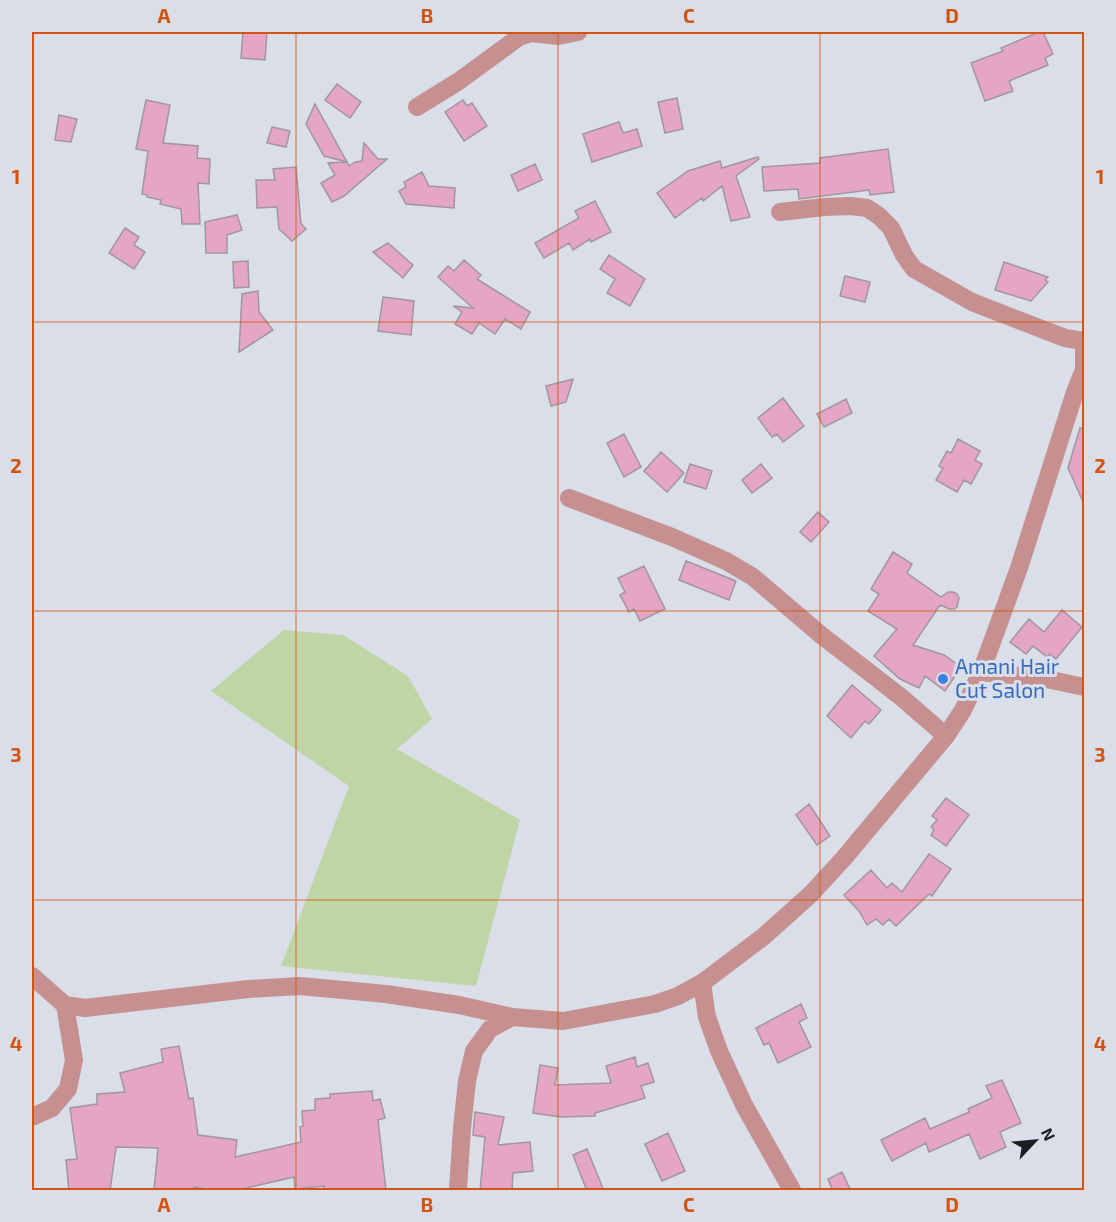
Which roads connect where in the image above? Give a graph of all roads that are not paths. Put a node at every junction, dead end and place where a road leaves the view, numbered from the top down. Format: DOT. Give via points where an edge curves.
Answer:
graph roads {
  1 [pos="578,32"];
  2 [pos="417,107"];
  3 [pos="780,212"];
  4 [pos="1084,341"];
  5 [pos="1084,369"];
  6 [pos="1080,397"];
  7 [pos="569,498"];
  8 [pos="981,672"];
  9 [pos="1084,687"];
  10 [pos="946,736"];
  11 [pos="32,976"];
  12 [pos="702,983"];
  13 [pos="65,1005"];
  14 [pos="512,1017"];
  15 [pos="32,1117"];
  16 [pos="458,1191"];
  17 [pos="792,1191"];
  1 -- 2 [label="street" via="519,37"];
  3 -- 4 [label="street" via="867,208 891,228 914,269 972,302 1065,338"];
  4 -- 5 [label="street"];
  5 -- 6 [label="street"];
  6 -- 8 [label="street"];
  7 -- 10 [label="street" via="672,537 753,577"];
  8 -- 9 [label="street"];
  8 -- 10 [label="street"];
  10 -- 12 [label="street" via="811,894"];
  11 -- 13 [label="street"];
  12 -- 14 [label="street" via="655,1004 563,1021"];
  12 -- 17 [label="street" via="707,1017 719,1051"];
  13 -- 14 [label="street" via="85,1008 248,989 300,987 386,994"];
  13 -- 15 [label="street" via="74,1060 68,1089 52,1108"];
  14 -- 16 [label="street" via="490,1029 474,1051 466,1093"];
}
